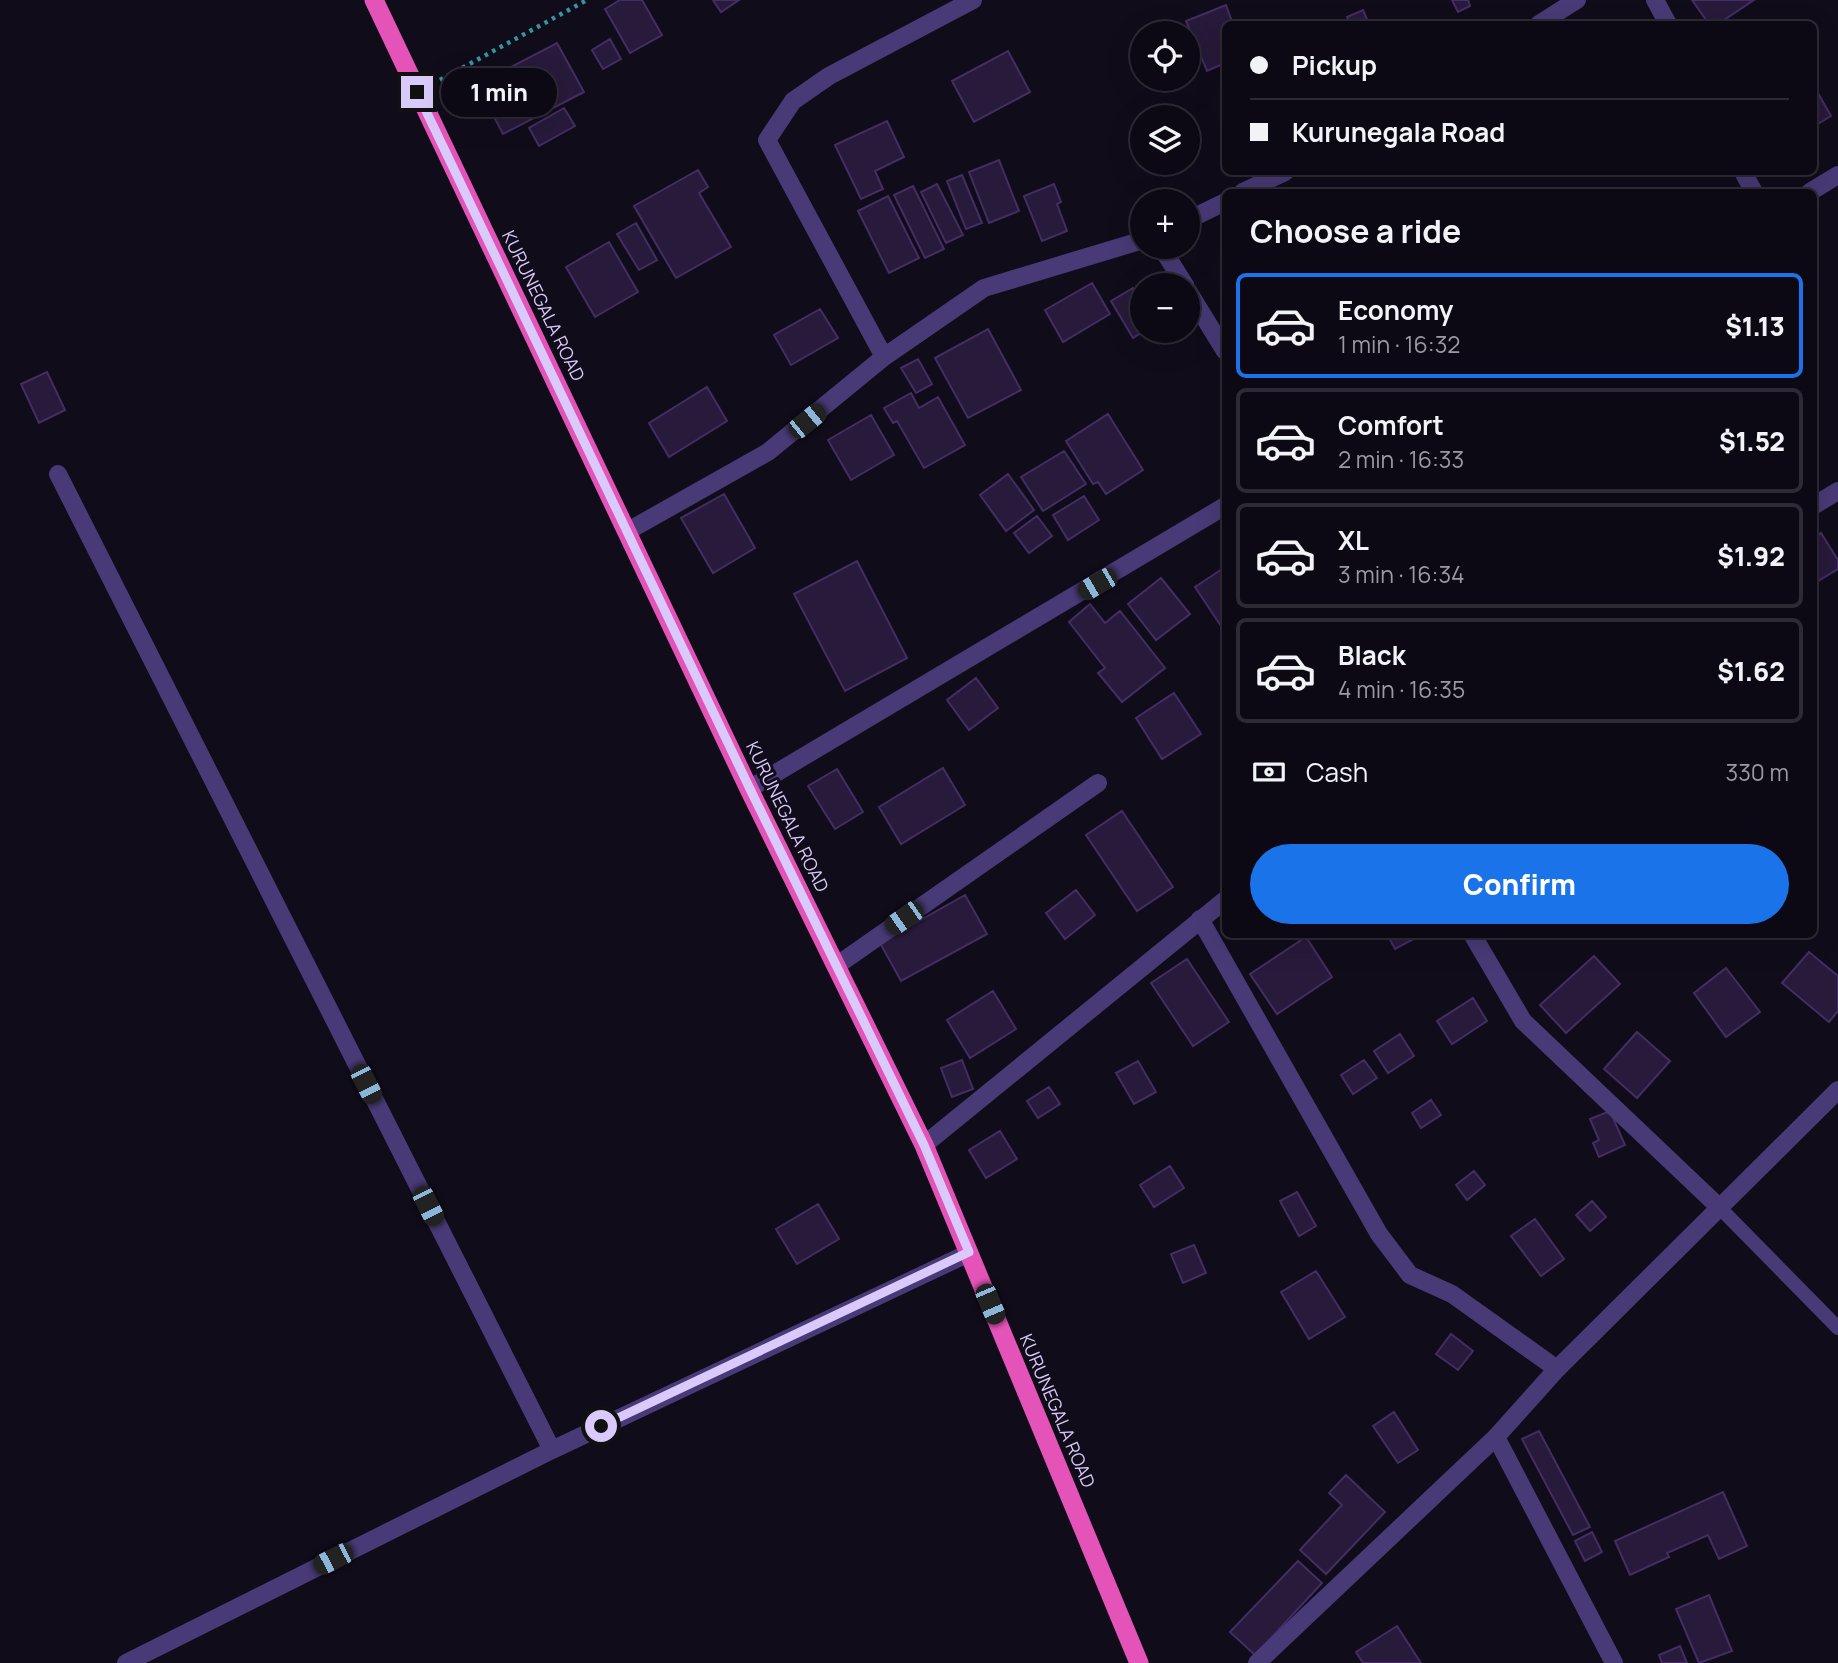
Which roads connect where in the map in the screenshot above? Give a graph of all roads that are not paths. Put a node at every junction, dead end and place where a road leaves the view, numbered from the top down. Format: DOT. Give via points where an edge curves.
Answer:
graph roads {
  1 [pos="374,0"];
  2 [pos="973,0"];
  3 [pos="1577,0"];
  4 [pos="1655,0"];
  5 [pos="1544,21"];
  6 [pos="1666,21"];
  7 [pos="1279,175"];
  8 [pos="1838,175"];
  9 [pos="1249,189"];
  10 [pos="1815,189"];
  11 [pos="1222,203"];
  12 [pos="1200,214"];
  13 [pos="1130,244"];
  14 [pos="1200,310"];
  15 [pos="1222,346"];
  16 [pos="884,357"];
  17 [pos="58,474"];
  18 [pos="1838,491"];
  19 [pos="1817,504"];
  20 [pos="1222,508"];
  21 [pos="628,531"];
  22 [pos="1098,783"];
  23 [pos="750,789"];
  24 [pos="1222,902"];
  25 [pos="1200,919"];
  26 [pos="1474,938"];
  27 [pos="836,966"];
  28 [pos="1838,1090"];
  29 [pos="924,1145"];
  30 [pos="1719,1206"];
  31 [pos="969,1252"];
  32 [pos="1838,1328"];
  33 [pos="1557,1368"];
  34 [pos="1496,1437"];
  35 [pos="552,1450"];
  36 [pos="126,1663"];
  37 [pos="1139,1663"];
  38 [pos="1257,1663"];
  39 [pos="1614,1663"];
  1 -- 21 [label="highway, KURUNEGALA ROAD"];
  2 -- 16 [label="street" via="829,76 793,102 767,140"];
  3 -- 5 [label="street"];
  4 -- 6 [label="street"];
  7 -- 9 [label="street"];
  8 -- 10 [label="street"];
  11 -- 12 [label="street"];
  13 -- 16 [label="street" via="984,288"];
  14 -- 15 [label="street"];
  16 -- 21 [label="street" via="768,452"];
  17 -- 35 [label="street"];
  18 -- 19 [label="street"];
  20 -- 23 [label="street"];
  21 -- 23 [label="highway, KURUNEGALA ROAD"];
  22 -- 27 [label="street"];
  23 -- 27 [label="highway, KURUNEGALA ROAD"];
  24 -- 25 [label="street"];
  25 -- 29 [label="street"];
  25 -- 33 [label="street" via="1379,1234 1410,1275 1452,1294"];
  26 -- 30 [label="street" via="1523,1021"];
  27 -- 29 [label="highway, KURUNEGALA ROAD"];
  28 -- 30 [label="street"];
  29 -- 31 [label="highway, KURUNEGALA ROAD"];
  30 -- 32 [label="lane"];
  30 -- 33 [label="street"];
  31 -- 35 [label="street"];
  31 -- 37 [label="highway, KURUNEGALA ROAD"];
  33 -- 34 [label="street"];
  34 -- 38 [label="street"];
  34 -- 39 [label="street"];
  35 -- 36 [label="street"];
}
